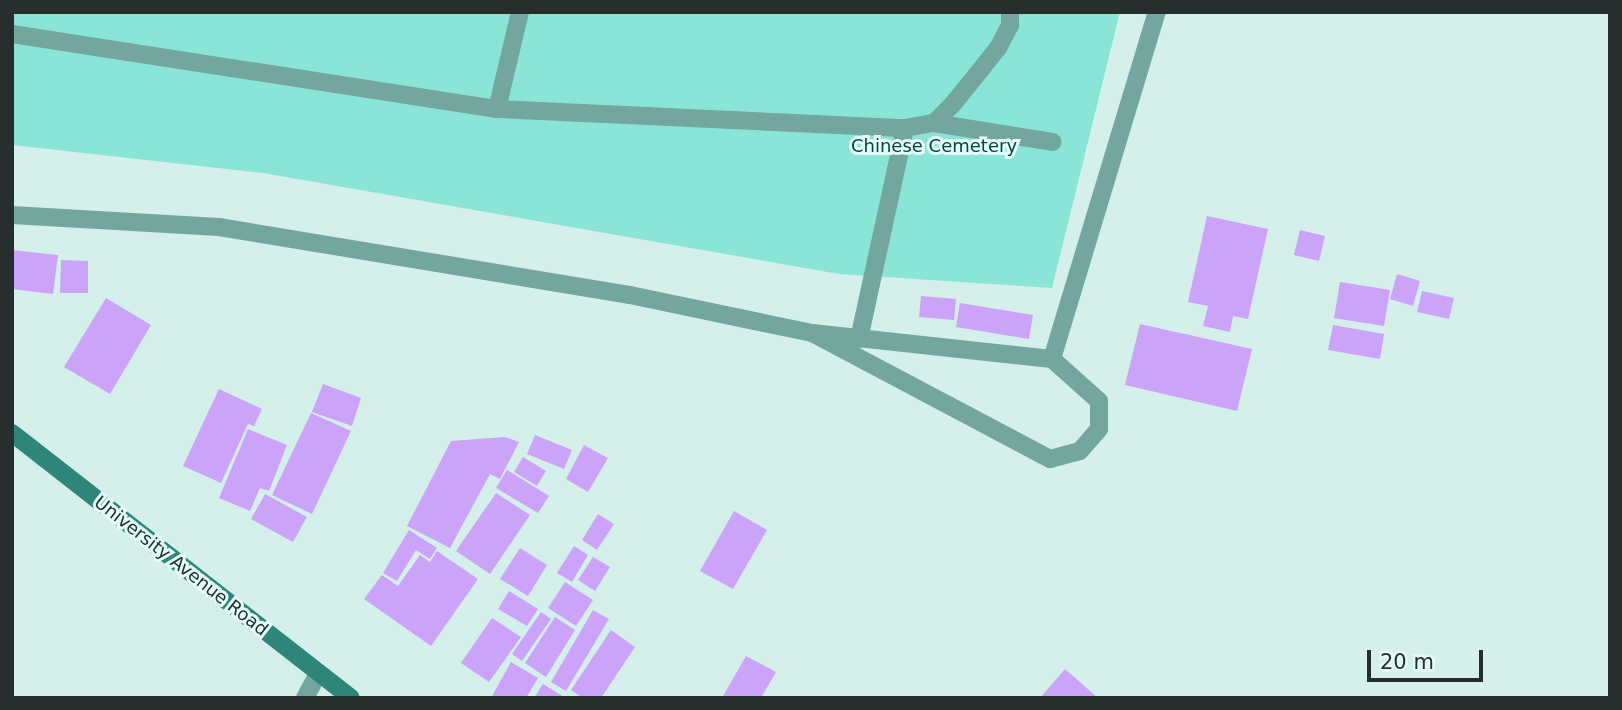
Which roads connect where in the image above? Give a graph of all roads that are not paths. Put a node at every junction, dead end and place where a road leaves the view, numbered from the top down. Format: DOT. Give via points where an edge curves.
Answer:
graph roads {
  1 [pos="520,12"];
  2 [pos="1010,12"];
  3 [pos="1157,12"];
  4 [pos="12,34"];
  5 [pos="497,109"];
  6 [pos="934,122"];
  7 [pos="905,128"];
  8 [pos="1052,142"];
  9 [pos="12,215"];
  10 [pos="812,332"];
  11 [pos="859,339"];
  12 [pos="1052,359"];
  13 [pos="12,433"];
  14 [pos="318,674"];
  15 [pos="304,698"];
  16 [pos="351,698"];
  1 -- 5 [label="street"];
  2 -- 6 [label="street" via="1010,25 998,48"];
  3 -- 12 [label="street"];
  4 -- 5 [label="street"];
  5 -- 7 [label="street"];
  6 -- 7 [label="street"];
  6 -- 8 [label="street"];
  7 -- 11 [label="street"];
  9 -- 10 [label="street" via="219,227 630,295"];
  10 -- 11 [label="street"];
  10 -- 12 [label="street" via="1050,459 1080,451 1099,429 1100,401"];
  11 -- 12 [label="street"];
  13 -- 14 [label="main road, University Avenue Road"];
  14 -- 15 [label="street"];
  14 -- 16 [label="main road, University Avenue Road"];
}
